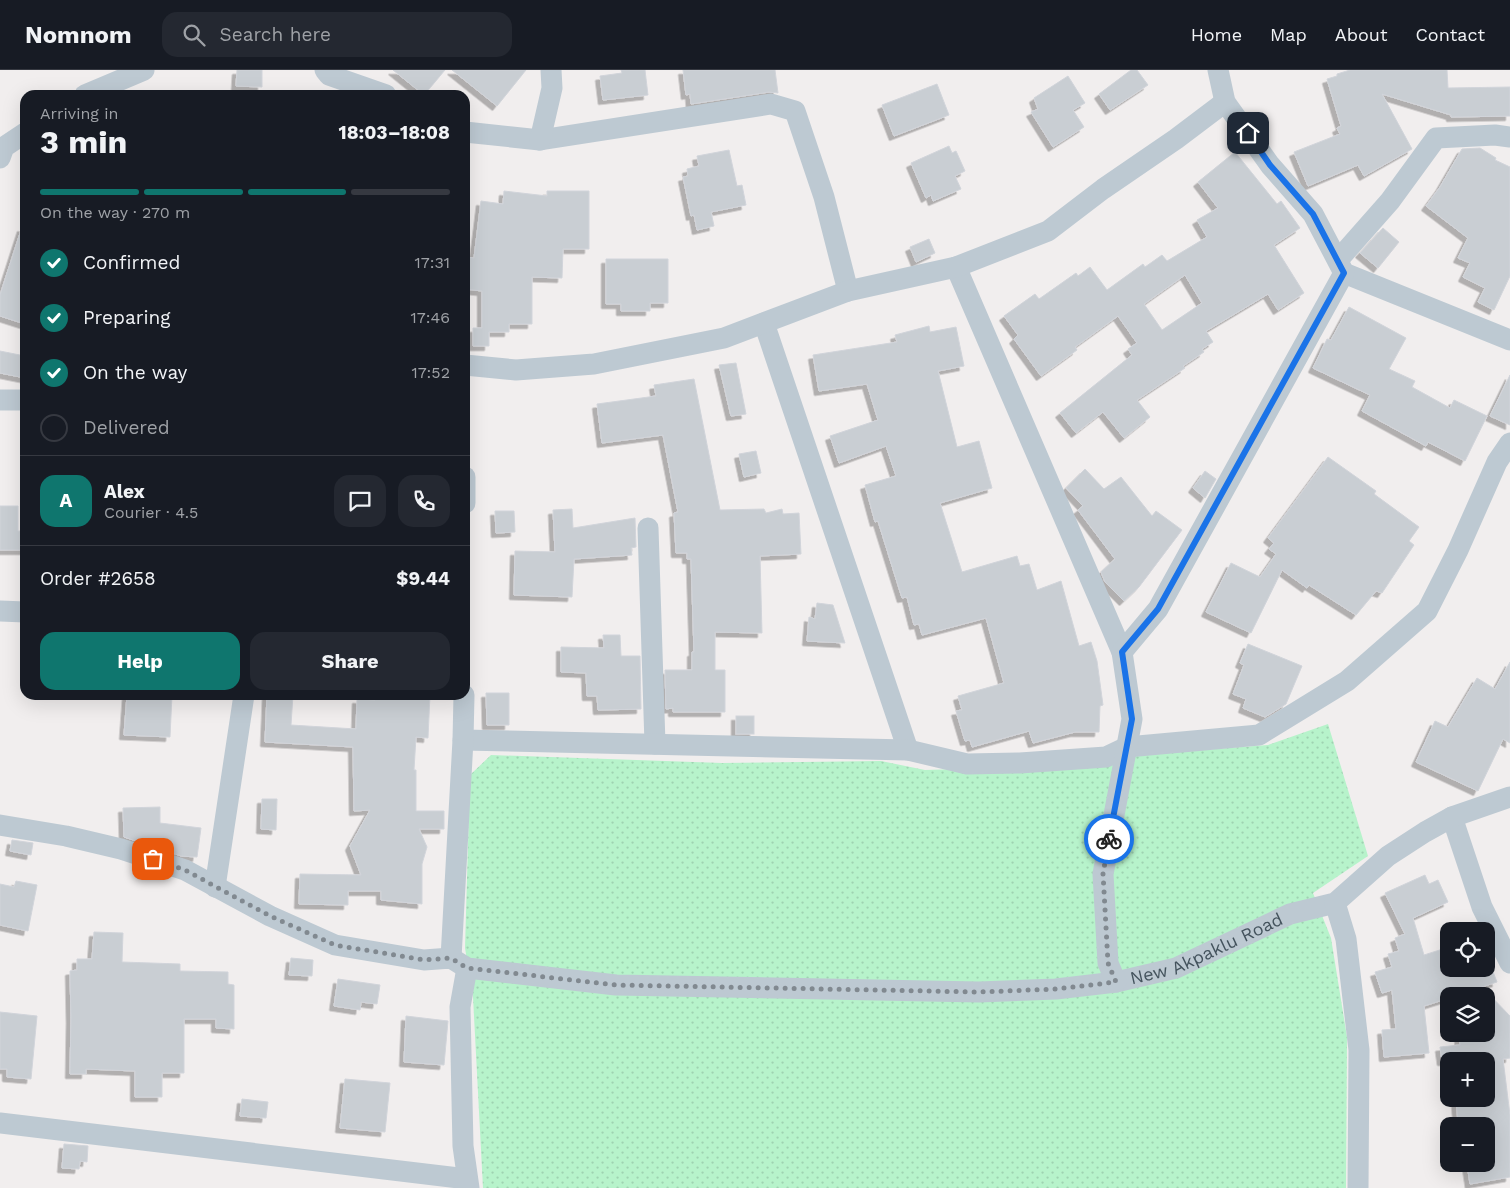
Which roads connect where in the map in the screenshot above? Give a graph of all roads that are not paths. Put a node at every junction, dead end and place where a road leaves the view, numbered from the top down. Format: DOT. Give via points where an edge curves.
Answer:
graph roads {
  1 [pos="144,70"];
  2 [pos="325,70"];
  3 [pos="551,70"];
  4 [pos="1218,70"];
  5 [pos="97,90"];
  6 [pos="372,90"];
  7 [pos="1225,102"];
  8 [pos="470,133"];
  9 [pos="20,136"];
  10 [pos="1510,137"];
  11 [pos="540,140"];
  12 [pos="0,158"];
  13 [pos="956,267"];
  14 [pos="1341,267"];
  15 [pos="848,291"];
  16 [pos="764,323"];
  17 [pos="1510,340"];
  18 [pos="470,366"];
  19 [pos="0,400"];
  20 [pos="20,400"];
  21 [pos="1510,443"];
  22 [pos="648,528"];
  23 [pos="0,610"];
  24 [pos="20,612"];
  25 [pos="1122,652"];
  26 [pos="243,700"];
  27 [pos="464,700"];
  28 [pos="463,740"];
  29 [pos="656,744"];
  30 [pos="1127,747"];
  31 [pos="908,750"];
  32 [pos="1510,798"];
  33 [pos="1452,817"];
  34 [pos="0,825"];
  35 [pos="215,887"];
  36 [pos="1335,902"];
  37 [pos="459,963"];
  38 [pos="1510,963"];
  39 [pos="1116,982"];
  40 [pos="0,1123"];
  41 [pos="468,1183"];
  42 [pos="1358,1188"];
  1 -- 5 [label="street"];
  2 -- 6 [label="street"];
  3 -- 11 [label="street" via="552,88"];
  4 -- 7 [label="street"];
  7 -- 13 [label="street" via="1048,231"];
  7 -- 14 [label="street" via="1270,165 1313,214"];
  8 -- 11 [label="street"];
  9 -- 12 [label="street" via="4,147"];
  10 -- 14 [label="street" via="1436,138"];
  11 -- 15 [label="street" via="771,104 795,111 824,197"];
  13 -- 15 [label="street"];
  13 -- 25 [label="street"];
  14 -- 17 [label="street"];
  14 -- 25 [label="street" via="1158,609"];
  15 -- 16 [label="street"];
  16 -- 18 [label="street" via="724,338 594,364 516,370"];
  16 -- 31 [label="street"];
  19 -- 20 [label="street"];
  21 -- 30 [label="street" via="1497,462 1427,611 1347,681 1259,735"];
  22 -- 29 [label="street"];
  23 -- 24 [label="street"];
  25 -- 30 [label="street" via="1132,719"];
  26 -- 35 [label="street"];
  27 -- 28 [label="street"];
  28 -- 29 [label="street"];
  28 -- 37 [label="street"];
  29 -- 31 [label="street"];
  30 -- 31 [label="street" via="1106,757 967,764"];
  30 -- 39 [label="street" via="1103,874 1108,963"];
  32 -- 33 [label="street, New Akpaklu Road"];
  33 -- 36 [label="street, New Akpaklu Road" via="1388,856"];
  33 -- 38 [label="street" via="1482,907"];
  34 -- 35 [label="street, New Akpaklu Road" via="121,849 185,870"];
  35 -- 37 [label="street, New Akpaklu Road" via="335,945"];
  36 -- 39 [label="street, New Akpaklu Road" via="1290,914 1176,968"];
  36 -- 42 [label="street" via="1346,939 1358,1050"];
  37 -- 39 [label="street, New Akpaklu Road" via="616,985 979,992 1056,989"];
  37 -- 41 [label="street" via="462,1146"];
  40 -- 41 [label="street"];
}
